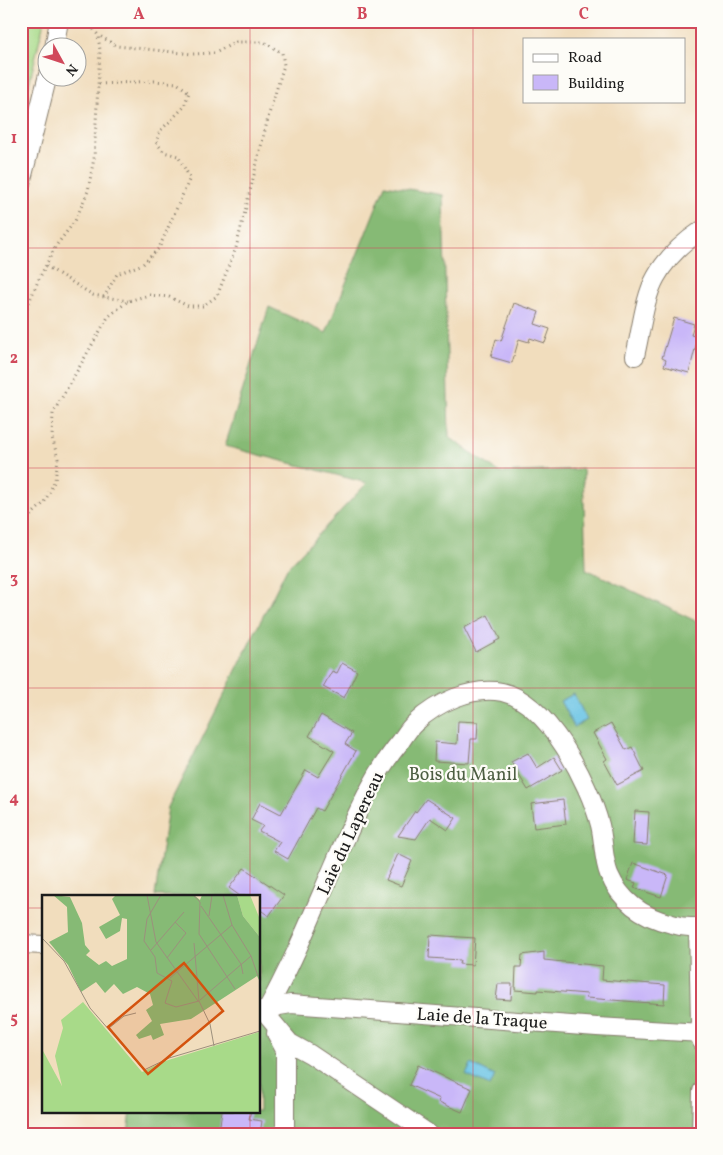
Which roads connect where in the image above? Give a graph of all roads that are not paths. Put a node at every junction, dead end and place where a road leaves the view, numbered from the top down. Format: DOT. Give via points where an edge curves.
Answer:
graph roads {
  1 [pos="60,21"];
  2 [pos="56,38"];
  3 [pos="45,88"];
  4 [pos="21,183"];
  5 [pos="702,230"];
  6 [pos="635,356"];
  7 [pos="700,927"];
  8 [pos="21,944"];
  9 [pos="42,945"];
  10 [pos="262,1012"];
  11 [pos="700,1036"];
  12 [pos="702,1091"];
  13 [pos="285,1134"];
  14 [pos="429,1134"];
  15 [pos="701,1134"];
  1 -- 2 [label="street"];
  3 -- 4 [label="street"];
  5 -- 6 [label="street" via="670,257 656,277"];
  7 -- 10 [label="street, Laie du Lapereau" via="656,920 622,897 608,873 592,801 556,734 520,700 502,692 483,691 462,696 432,710 414,724 386,760 368,791 287,969"];
  7 -- 11 [label="street"];
  8 -- 9 [label="street"];
  10 -- 11 [label="street, Laie de la Traque" via="291,1004"];
  10 -- 13 [label="street" via="285,1050"];
  10 -- 14 [label="street" via="290,1043"];
  12 -- 15 [label="street"];
}
